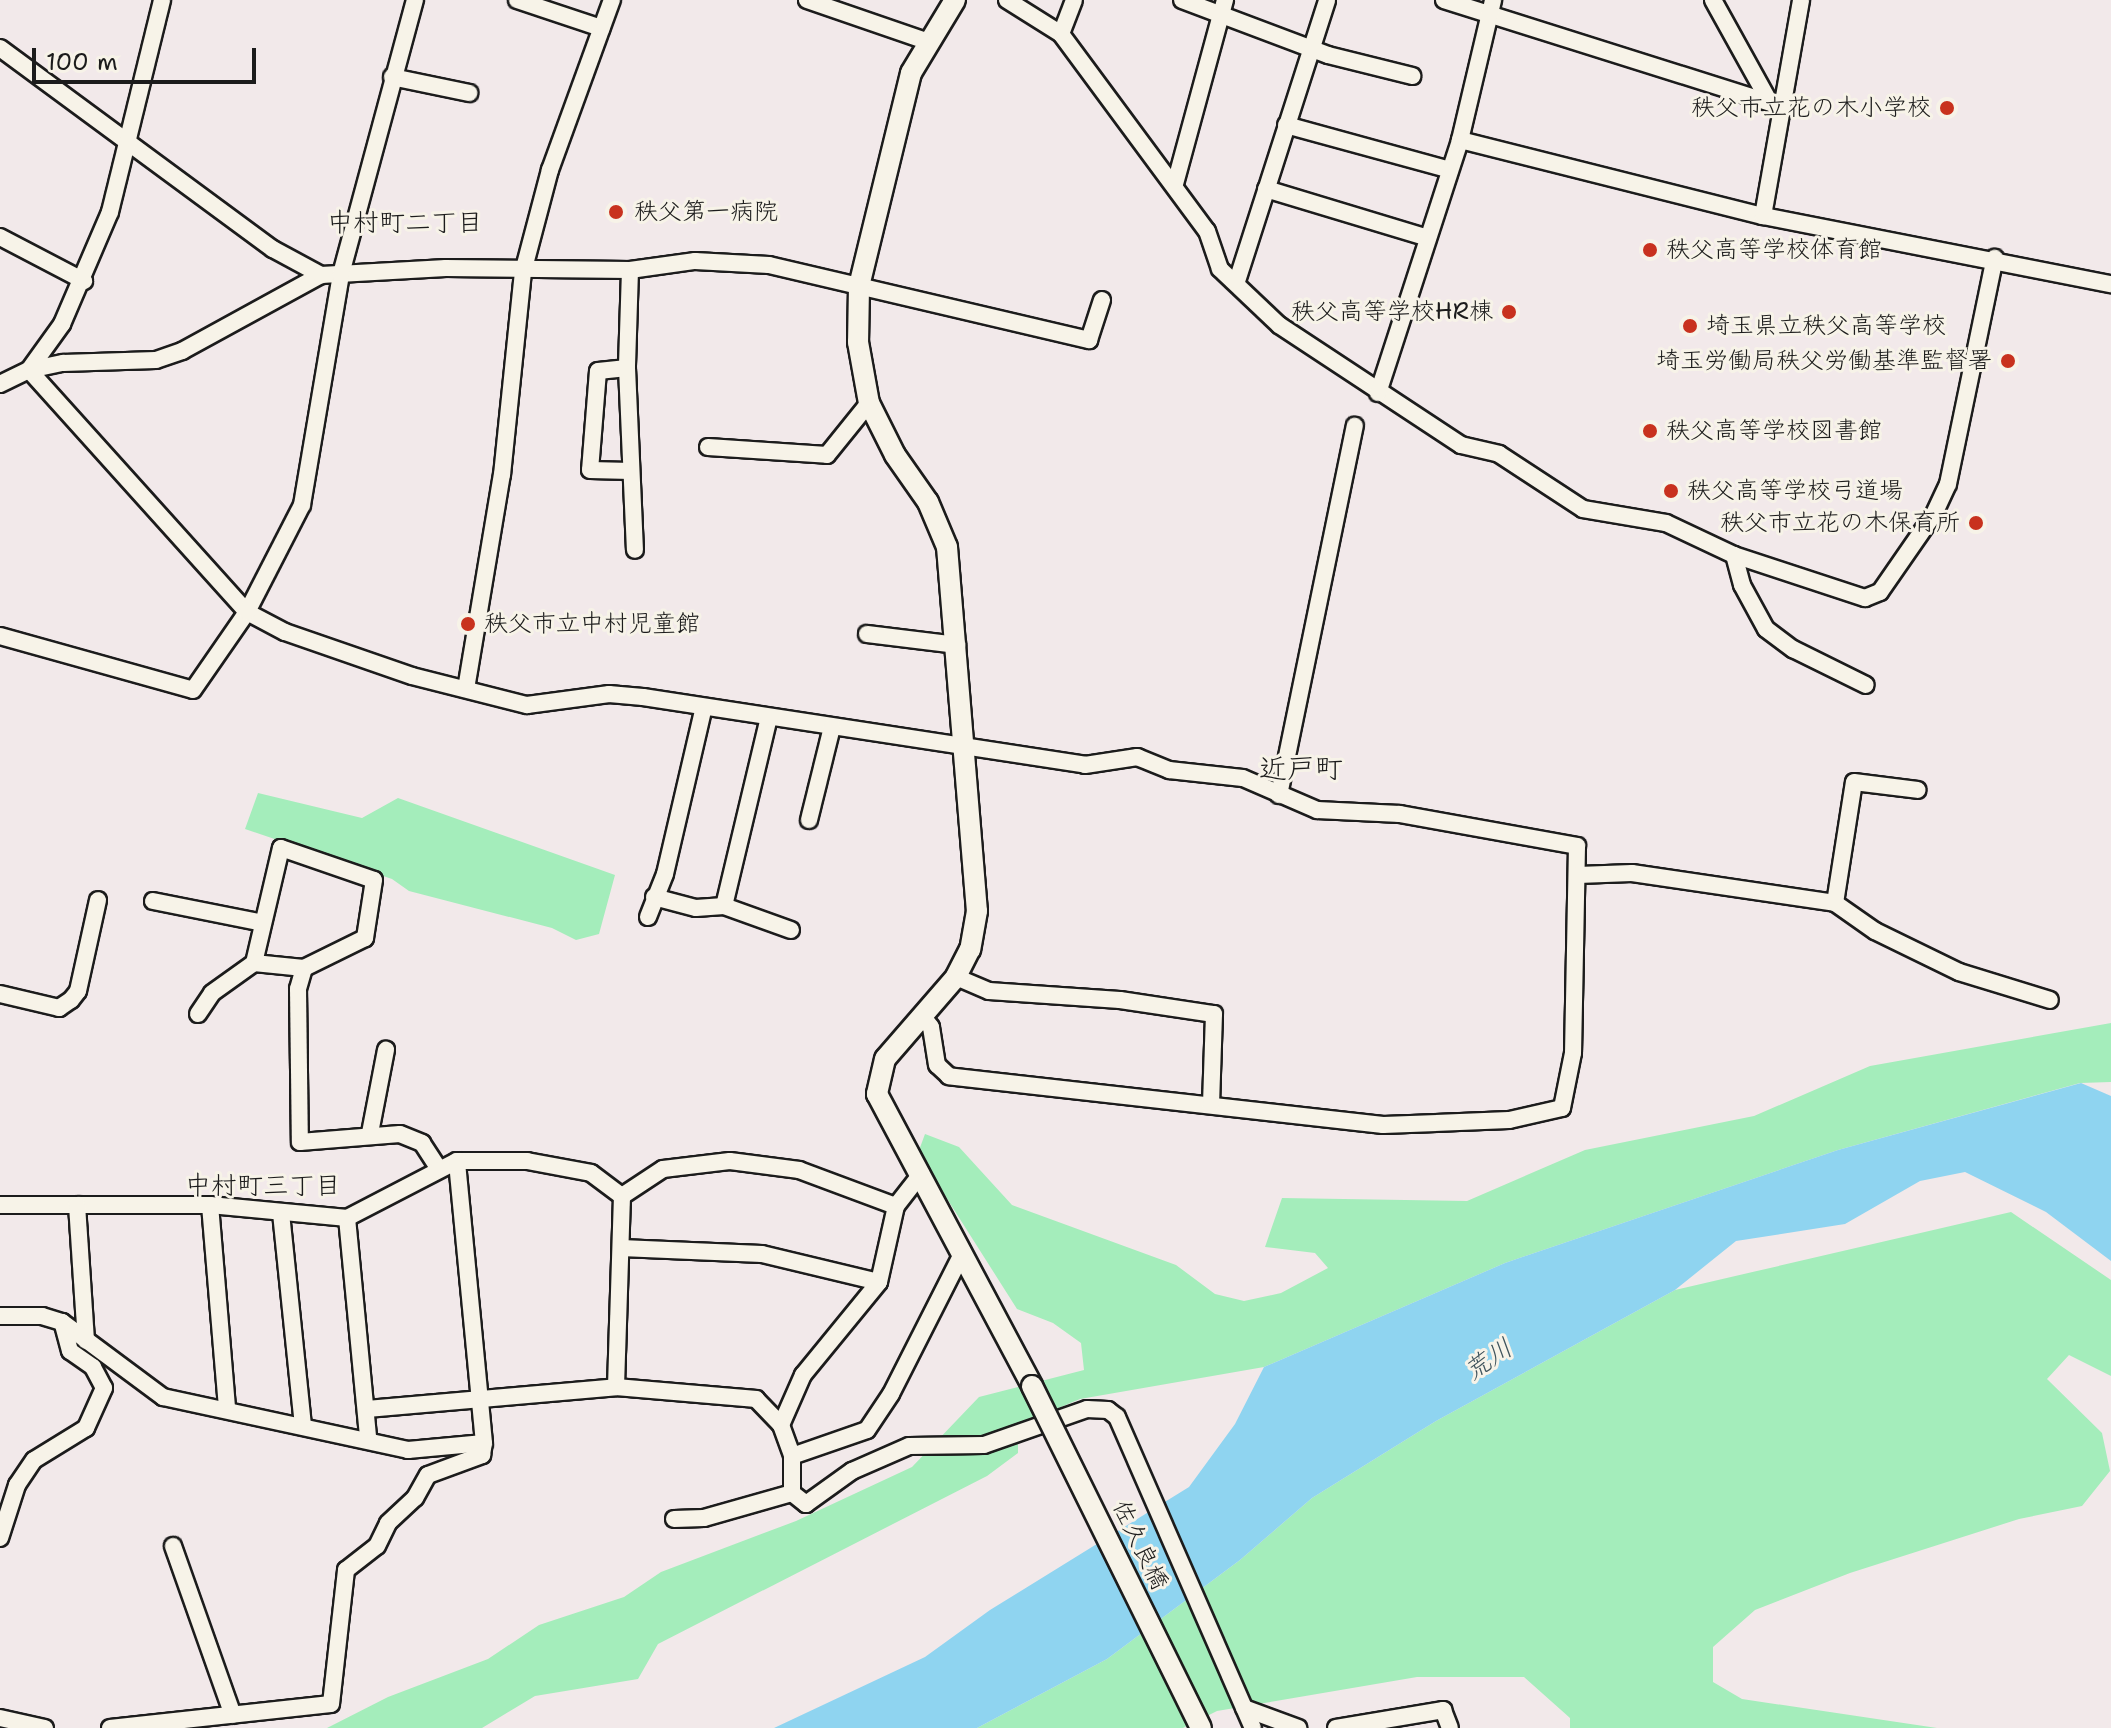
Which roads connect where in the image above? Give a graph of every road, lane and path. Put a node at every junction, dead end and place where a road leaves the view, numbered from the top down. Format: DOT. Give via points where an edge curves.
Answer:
graph roads {
  1 [pos="162,0"];
  2 [pos="415,0"];
  3 [pos="517,0"];
  4 [pos="612,0"];
  5 [pos="807,0"];
  6 [pos="955,0"];
  7 [pos="1007,0"];
  8 [pos="1074,0"];
  9 [pos="1182,0"];
  10 [pos="1327,0"];
  11 [pos="1444,0"];
  12 [pos="1713,0"];
  13 [pos="1801,0"];
  14 [pos="1223,7"];
  15 [pos="1491,8"];
  16 [pos="601,28"];
  17 [pos="1061,34"];
  18 [pos="926,41"];
  19 [pos="1311,46"];
  20 [pos="0,48"];
  21 [pos="1412,76"];
  22 [pos="392,77"];
  23 [pos="469,93"];
  24 [pos="1774,104"];
  25 [pos="1286,125"];
  26 [pos="123,140"];
  27 [pos="1460,140"];
  28 [pos="1450,170"];
  29 [pos="1175,184"];
  30 [pos="1266,189"];
  31 [pos="1763,216"];
  32 [pos="0,237"];
  33 [pos="1428,238"];
  34 [pos="1995,258"];
  35 [pos="630,270"];
  36 [pos="523,272"];
  37 [pos="341,274"];
  38 [pos="321,275"];
  39 [pos="84,281"];
  40 [pos="1237,281"];
  41 [pos="2111,284"];
  42 [pos="859,287"];
  43 [pos="1102,300"];
  44 [pos="627,368"];
  45 [pos="29,370"];
  46 [pos="0,384"];
  47 [pos="1378,393"];
  48 [pos="869,403"];
  49 [pos="1355,426"];
  50 [pos="708,447"];
  51 [pos="631,471"];
  52 [pos="635,550"];
  53 [pos="1734,555"];
  54 [pos="247,612"];
  55 [pos="867,634"];
  56 [pos="0,636"];
  57 [pos="957,645"];
  58 [pos="1866,685"];
  59 [pos="466,689"];
  60 [pos="704,707"];
  61 [pos="769,717"];
  62 [pos="832,727"];
  63 [pos="964,748"];
  64 [pos="1918,790"];
  65 [pos="1279,795"];
  66 [pos="809,820"];
  67 [pos="1578,875"];
  68 [pos="654,897"];
  69 [pos="98,900"];
  70 [pos="153,901"];
  71 [pos="1835,903"];
  72 [pos="724,906"];
  73 [pos="648,917"];
  74 [pos="263,923"];
  75 [pos="791,930"];
  76 [pos="254,963"];
  77 [pos="304,968"];
  78 [pos="956,977"];
  79 [pos="0,994"];
  80 [pos="2050,1000"];
  81 [pos="198,1014"];
  82 [pos="924,1018"];
  83 [pos="386,1050"];
  84 [pos="1211,1105"];
  85 [pos="370,1133"];
  86 [pos="457,1161"];
  87 [pos="438,1168"];
  88 [pos="921,1174"];
  89 [pos="622,1196"];
  90 [pos="0,1205"];
  91 [pos="77,1205"];
  92 [pos="210,1205"];
  93 [pos="896,1206"];
  94 [pos="281,1213"];
  95 [pos="347,1218"];
  96 [pos="621,1248"];
  97 [pos="963,1252"];
  98 [pos="879,1282"];
  99 [pos="0,1316"];
  100 [pos="62,1322"];
  101 [pos="86,1341"];
  102 [pos="616,1387"];
  103 [pos="480,1395"];
  104 [pos="227,1409"];
  105 [pos="367,1409"];
  106 [pos="303,1425"];
  107 [pos="781,1425"];
  108 [pos="368,1438"];
  109 [pos="484,1443"];
  110 [pos="792,1456"];
  111 [pos="792,1493"];
  112 [pos="674,1519"];
  113 [pos="0,1538"];
  114 [pos="173,1546"];
  115 [pos="1244,1708"];
  116 [pos="233,1715"];
  117 [pos="0,1718"];
  118 [pos="45,1728"];
  119 [pos="110,1728"];
  120 [pos="1201,1728"];
  121 [pos="1253,1728"];
  122 [pos="1298,1728"];
  123 [pos="1336,1728"];
  124 [pos="1450,1728"];
  1 -- 26 [label="street"];
  2 -- 22 [label="street"];
  3 -- 16 [label="street"];
  4 -- 16 [label="street"];
  5 -- 18 [label="street"];
  6 -- 18 [label="street, 佐久良橋"];
  7 -- 17 [label="street"];
  8 -- 17 [label="street"];
  9 -- 14 [label="street"];
  10 -- 19 [label="street"];
  11 -- 15 [label="street"];
  12 -- 24 [label="street"];
  13 -- 24 [label="street"];
  14 -- 19 [label="street"];
  14 -- 29 [label="street"];
  15 -- 24 [label="street"];
  15 -- 27 [label="street"];
  16 -- 36 [label="street" via="550,170"];
  17 -- 29 [label="street"];
  18 -- 42 [label="street, 佐久良橋" via="911,73"];
  19 -- 21 [label="street"];
  19 -- 25 [label="street"];
  20 -- 26 [label="street"];
  22 -- 23 [label="street"];
  22 -- 37 [label="street"];
  24 -- 31 [label="street"];
  25 -- 28 [label="street"];
  25 -- 30 [label="street"];
  26 -- 38 [label="street" via="273,249"];
  26 -- 39 [label="street" via="110,212"];
  27 -- 28 [label="street"];
  27 -- 31 [label="street"];
  28 -- 33 [label="street"];
  29 -- 40 [label="street" via="1207,231 1220,269"];
  30 -- 33 [label="street"];
  30 -- 40 [label="street"];
  31 -- 34 [label="street"];
  32 -- 39 [label="street"];
  33 -- 47 [label="street"];
  34 -- 41 [label="street"];
  34 -- 53 [label="street" via="1948,484 1934,514 1880,592 1865,598"];
  35 -- 36 [label="street"];
  35 -- 42 [label="street" via="695,261 769,265"];
  35 -- 44 [label="street"];
  36 -- 37 [label="street" via="446,268"];
  36 -- 59 [label="street" via="502,475"];
  37 -- 38 [label="street"];
  37 -- 54 [label="street" via="302,505"];
  38 -- 45 [label="street" via="169,356"];
  39 -- 45 [label="street"];
  40 -- 47 [label="street" via="1279,325"];
  42 -- 43 [label="street" via="1089,340"];
  42 -- 48 [label="street, 佐久良橋" via="858,342"];
  44 -- 51 [label="street"];
  44 -- 51 [label="street" via="598,371 590,470"];
  45 -- 46 [label="street"];
  45 -- 54 [label="street"];
  47 -- 53 [label="street" via="1461,445 1499,454 1583,509 1666,523"];
  48 -- 50 [label="street" via="827,455"];
  48 -- 57 [label="street, 佐久良橋" via="939,524 953,576"];
  49 -- 65 [label="street"];
  51 -- 52 [label="street"];
  53 -- 58 [label="street" via="1742,585 1766,629 1793,649"];
  54 -- 56 [label="street" via="193,690"];
  54 -- 59 [label="street" via="285,632"];
  55 -- 57 [label="street"];
  57 -- 63 [label="street, 佐久良橋"];
  59 -- 60 [label="street" via="527,705 609,694"];
  60 -- 61 [label="street"];
  60 -- 68 [label="street" via="665,874"];
  61 -- 62 [label="street"];
  61 -- 72 [label="street"];
  62 -- 63 [label="street"];
  62 -- 66 [label="street"];
  63 -- 65 [label="street" via="1085,765 1137,757 1169,770 1243,778"];
  63 -- 78 [label="street, 佐久良橋" via="977,911 970,949"];
  64 -- 71 [label="street" via="1854,782"];
  65 -- 67 [label="street" via="1317,810 1400,814 1553,838 1577,846"];
  67 -- 71 [label="street" via="1632,873"];
  67 -- 84 [label="street" via="1573,1053 1562,1108 1509,1120 1383,1125"];
  68 -- 72 [label="street" via="696,908"];
  68 -- 73 [label="street"];
  69 -- 79 [label="street" via="78,991 71,1000 59,1008"];
  70 -- 74 [label="street"];
  71 -- 80 [label="street" via="1875,931 1959,972"];
  72 -- 75 [label="street"];
  74 -- 76 [label="street"];
  74 -- 77 [label="street" via="281,848 374,880 365,938"];
  76 -- 77 [label="street"];
  76 -- 81 [label="street" via="212,993"];
  77 -- 85 [label="street" via="298,989 300,1142"];
  78 -- 82 [label="street, 佐久良橋"];
  78 -- 84 [label="street" via="989,991 1120,1000 1214,1014"];
  82 -- 84 [label="street" via="931,1027 937,1065 949,1076"];
  82 -- 88 [label="street, 佐久良橋" via="885,1059 877,1094"];
  83 -- 85 [label="street"];
  85 -- 87 [label="street" via="400,1134 422,1143"];
  86 -- 87 [label="street"];
  86 -- 89 [label="street" via="527,1161 591,1173"];
  86 -- 103 [label="street"];
  87 -- 95 [label="street"];
  88 -- 93 [label="street"];
  88 -- 97 [label="street, 佐久良橋"];
  89 -- 93 [label="street" via="663,1169 730,1161 799,1170"];
  89 -- 96 [label="street"];
  90 -- 91 [label="street"];
  91 -- 92 [label="street"];
  91 -- 101 [label="street"];
  92 -- 94 [label="street"];
  92 -- 104 [label="street"];
  93 -- 98 [label="street"];
  94 -- 95 [label="street"];
  94 -- 106 [label="street"];
  95 -- 105 [label="street"];
  96 -- 98 [label="street" via="762,1254"];
  96 -- 102 [label="street"];
  97 -- 110 [label="street" via="891,1394 867,1430"];
  97 -- 120 [label="street, 佐久良橋, bridge"];
  98 -- 107 [label="street" via="803,1375"];
  99 -- 100 [label="street" via="42,1316"];
  100 -- 101 [label="street"];
  100 -- 113 [label="street" via="70,1351 93,1367 104,1388 86,1428 34,1460 17,1485"];
  101 -- 104 [label="street" via="163,1397"];
  102 -- 103 [label="street"];
  102 -- 107 [label="street" via="756,1399"];
  103 -- 105 [label="street"];
  103 -- 109 [label="street"];
  104 -- 106 [label="street"];
  105 -- 108 [label="street"];
  106 -- 108 [label="street"];
  107 -- 110 [label="street"];
  108 -- 109 [label="street" via="408,1450"];
  109 -- 116 [label="street" via="482,1455 428,1475 415,1498 388,1523 377,1546 346,1570 331,1704"];
  110 -- 111 [label="street"];
  111 -- 112 [label="street" via="704,1518"];
  111 -- 115 [label="street" via="806,1504 852,1471 909,1446 984,1445 1087,1409 1108,1410 1117,1417"];
  114 -- 116 [label="street"];
  115 -- 121 [label="street"];
  115 -- 122 [label="street"];
  116 -- 119 [label="street"];
  117 -- 118 [label="street"];
  123 -- 124 [label="street" via="1443,1710"];
}
